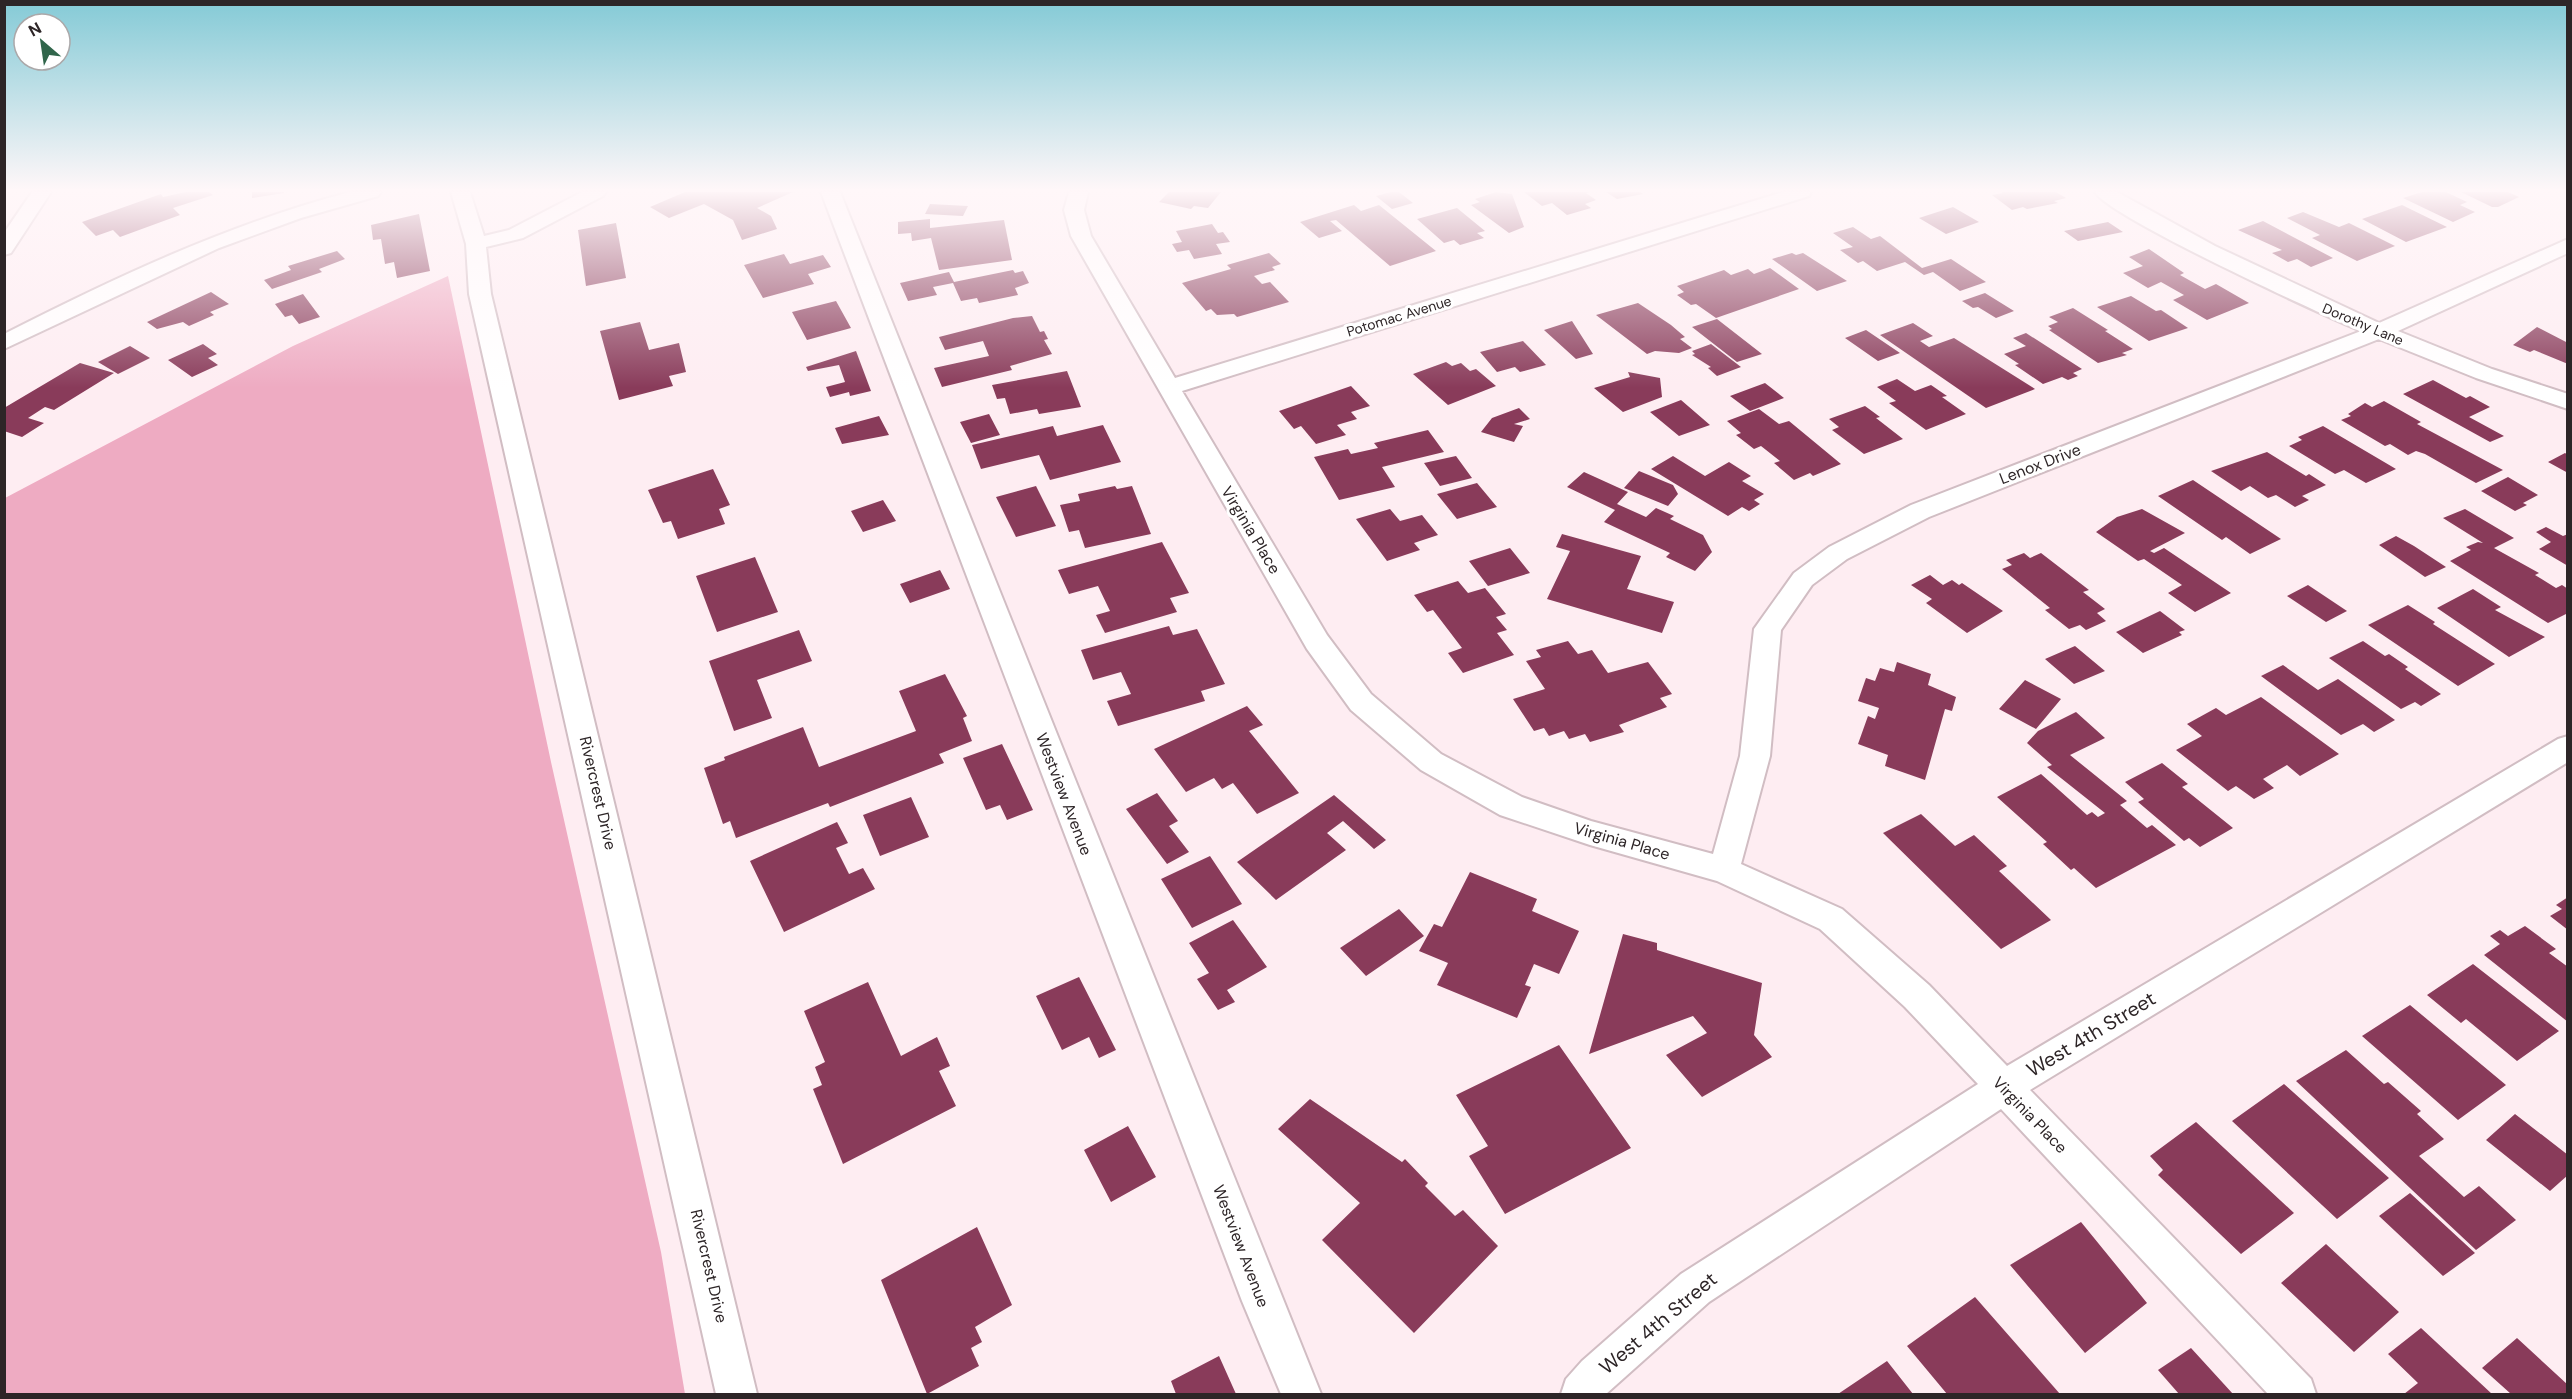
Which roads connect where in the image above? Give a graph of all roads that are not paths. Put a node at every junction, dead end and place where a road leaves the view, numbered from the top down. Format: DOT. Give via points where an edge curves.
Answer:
graph roads {
  1 [pos="180,257"];
  2 [pos="477,257"];
  3 [pos="855,257"];
  4 [pos="1093,257"];
  5 [pos="1590,257"];
  6 [pos="2223,257"];
  7 [pos="2541,257"];
  8 [pos="2378,332"];
  9 [pos="4,344"];
  10 [pos="1167,388"];
  11 [pos="2568,402"];
  12 [pos="2567,749"];
  13 [pos="1724,870"];
  14 [pos="2004,1087"];
  15 [pos="737,1395"];
  16 [pos="1301,1395"];
  17 [pos="1581,1395"];
  18 [pos="2296,1395"];
  1 -- 9 [label="street"];
  2 -- 15 [label="street, Rivercrest Drive" via="480,294"];
  3 -- 16 [label="street, Westview Avenue"];
  4 -- 10 [label="street, Virginia Place"];
  5 -- 10 [label="street, Potomac Avenue"];
  6 -- 8 [label="street, Dorothy Lane"];
  7 -- 8 [label="street, Lenox Drive"];
  8 -- 11 [label="street, Dorothy Lane"];
  8 -- 13 [label="street, Lenox Drive" via="1920,512 1838,553 1803,579 1768,629 1755,756"];
  10 -- 13 [label="street, Virginia Place" via="1317,642 1361,702 1431,762 1511,806 1590,834"];
  12 -- 14 [label="street, West 4th Street"];
  13 -- 14 [label="street, Virginia Place" via="1831,919 1917,996"];
  14 -- 17 [label="street, West 4th Street" via="1695,1287 1596,1375"];
  14 -- 18 [label="street, Virginia Place"];
}
